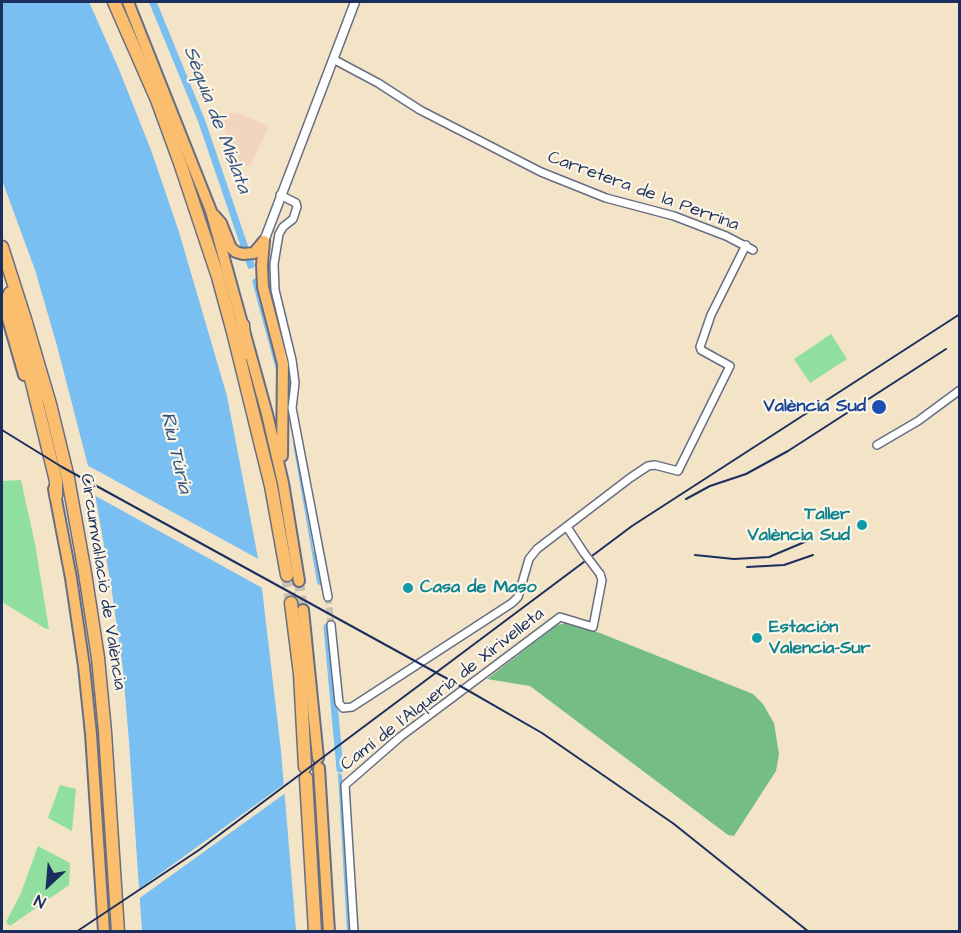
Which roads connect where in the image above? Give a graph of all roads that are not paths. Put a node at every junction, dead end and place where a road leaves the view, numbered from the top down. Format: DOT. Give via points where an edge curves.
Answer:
graph roads {
  1 [pos="114,2"];
  2 [pos="128,2"];
  3 [pos="355,2"];
  4 [pos="333,59"];
  5 [pos="280,195"];
  6 [pos="211,211"];
  7 [pos="264,241"];
  8 [pos="2,247"];
  9 [pos="2,266"];
  10 [pos="2,298"];
  11 [pos="243,325"];
  12 [pos="960,390"];
  13 [pos="877,445"];
  14 [pos="277,485"];
  15 [pos="56,496"];
  16 [pos="567,526"];
  17 [pos="287,575"];
  18 [pos="299,581"];
  19 [pos="328,597"];
  20 [pos="291,603"];
  21 [pos="303,610"];
  22 [pos="331,626"];
  23 [pos="104,932"];
  24 [pos="118,932"];
  25 [pos="315,932"];
  26 [pos="329,932"];
  27 [pos="354,932"];
  1 -- 14 [label="highway" via="157,100 203,230"];
  2 -- 6 [label="highway"];
  3 -- 4 [label="street"];
  4 -- 5 [label="street"];
  4 -- 16 [label="street, Carretera de la Perrina" via="420,110 541,172 606,198 674,216 749,248 711,315 700,347 730,366 678,471 648,466"];
  5 -- 7 [label="street"];
  5 -- 19 [label="street" via="297,207 279,234 273,264 275,290 292,360 292,408"];
  6 -- 7 [label="highway" via="236,252 254,253"];
  6 -- 11 [label="highway"];
  7 -- 14 [label="highway" via="263,287 283,363 283,468"];
  8 -- 24 [label="highway, Circumval·lació de València" via="50,404 85,573 105,732"];
  9 -- 15 [label="highway" via="42,417 57,481"];
  10 -- 15 [label="highway, Circumval·lació de València"];
  11 -- 14 [label="highway"];
  12 -- 13 [label="street"];
  14 -- 17 [label="highway"];
  14 -- 18 [label="highway"];
  15 -- 23 [label="highway, Circumval·lació de València" via="84,666"];
  16 -- 22 [label="street" via="537,549 512,603 352,707 343,708 339,703"];
  16 -- 27 [label="street, Camí de l'Alqueria de Xirivelleta, bridge" via="602,580 593,627 560,617 400,738 345,785"];
  20 -- 25 [label="highway" via="300,674"];
  21 -- 26 [label="highway"];
}
